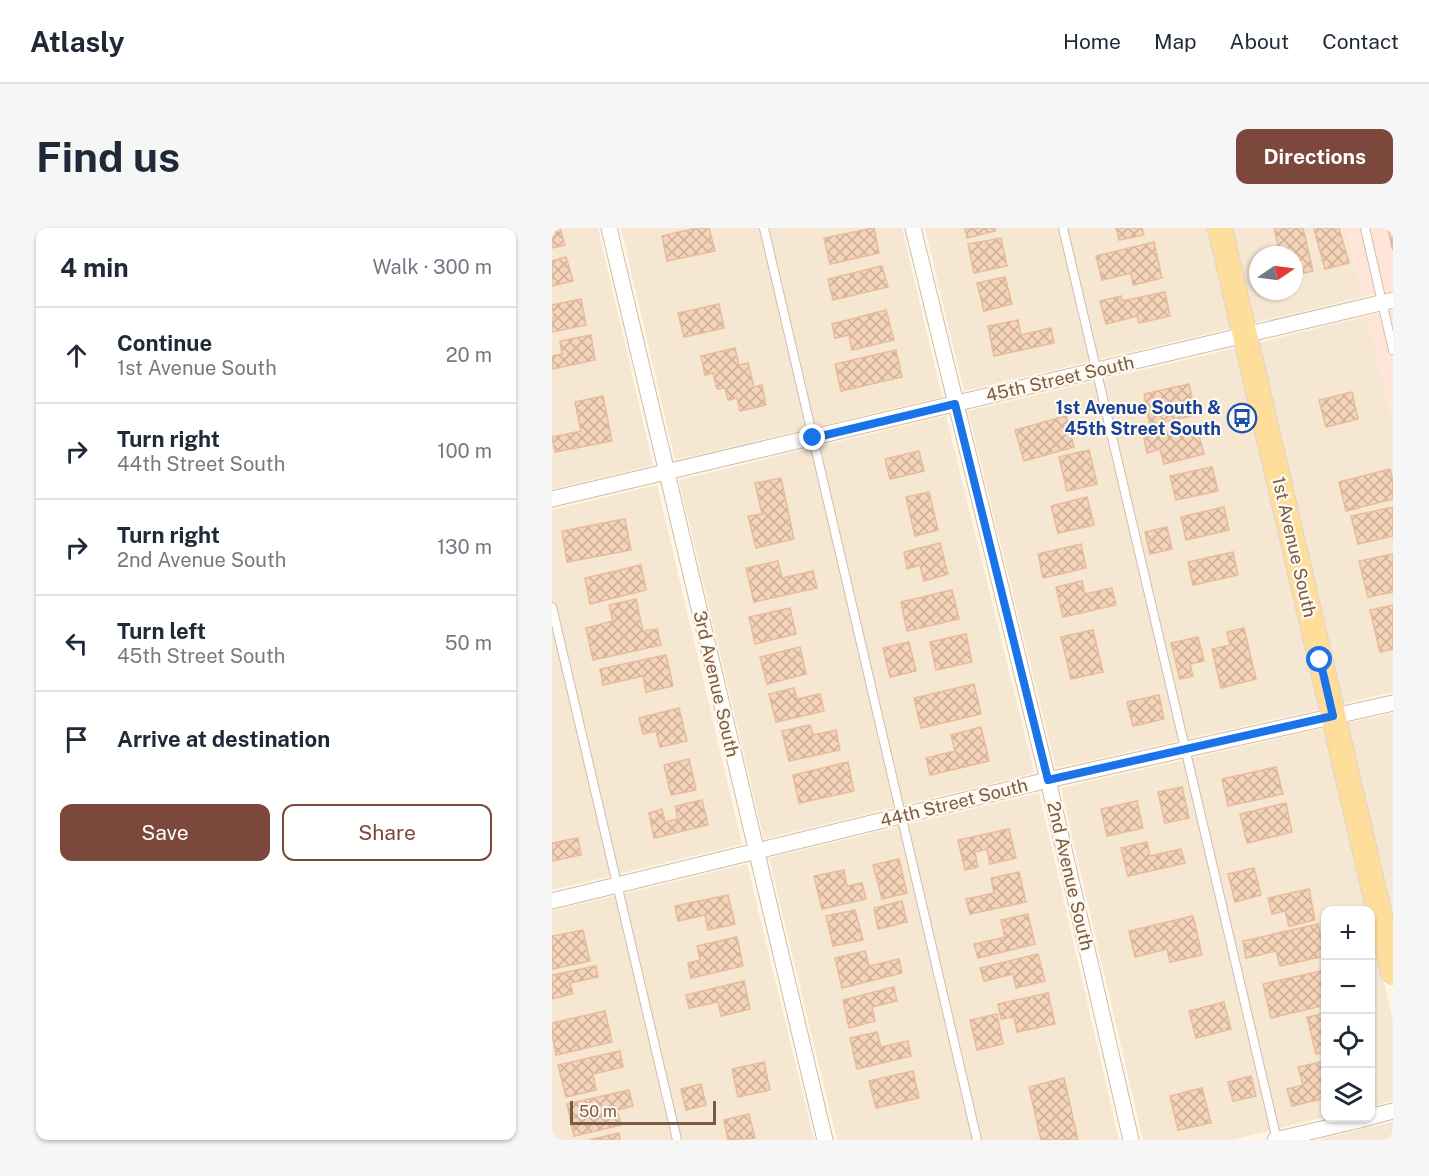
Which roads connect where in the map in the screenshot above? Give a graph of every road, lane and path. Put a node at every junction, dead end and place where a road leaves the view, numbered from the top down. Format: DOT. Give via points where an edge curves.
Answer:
graph roads {
  1 [pos="609,228"];
  2 [pos="764,228"];
  3 [pos="913,228"];
  4 [pos="1063,228"];
  5 [pos="1220,228"];
  6 [pos="1365,228"];
  7 [pos="1388,301"];
  8 [pos="1245,336"];
  9 [pos="1393,350"];
  10 [pos="1096,370"];
  11 [pos="955,404"];
  12 [pos="813,438"];
  13 [pos="666,472"];
  14 [pos="552,500"];
  15 [pos="552,607"];
  16 [pos="1393,703"];
  17 [pos="1333,716"];
  18 [pos="1186,749"];
  19 [pos="1048,780"];
  20 [pos="901,816"];
  21 [pos="756,851"];
  22 [pos="617,885"];
  23 [pos="552,901"];
  24 [pos="1393,972"];
  25 [pos="1393,1111"];
  26 [pos="1375,1116"];
  27 [pos="1349,1122"];
  28 [pos="677,1140"];
  29 [pos="825,1140"];
  30 [pos="977,1140"];
  31 [pos="1131,1140"];
  32 [pos="1277,1140"];
  1 -- 13 [label="street, 3rd Avenue South"];
  2 -- 12 [label="lane"];
  3 -- 11 [label="street, 2nd Avenue South"];
  4 -- 10 [label="lane"];
  5 -- 8 [label="main road, 1st Avenue South"];
  6 -- 7 [label="lane"];
  7 -- 8 [label="street, 45th Street South"];
  7 -- 9 [label="lane"];
  8 -- 10 [label="street, 45th Street South"];
  8 -- 17 [label="main road, 1st Avenue South"];
  10 -- 11 [label="street, 45th Street South"];
  10 -- 18 [label="lane"];
  11 -- 12 [label="street, 45th Street South"];
  11 -- 19 [label="street, 2nd Avenue South"];
  12 -- 13 [label="street, 45th Street South"];
  12 -- 20 [label="lane"];
  13 -- 14 [label="street, 45th Street South"];
  13 -- 21 [label="street, 3rd Avenue South"];
  15 -- 22 [label="lane"];
  16 -- 17 [label="street, 44th Street South"];
  17 -- 18 [label="street, 44th Street South"];
  17 -- 24 [label="main road, 1st Avenue South"];
  18 -- 19 [label="street, 44th Street South"];
  18 -- 32 [label="lane"];
  19 -- 20 [label="street, 44th Street South"];
  19 -- 31 [label="street, 2nd Avenue South"];
  20 -- 21 [label="street, 44th Street South"];
  20 -- 30 [label="lane"];
  21 -- 22 [label="street, 44th Street South"];
  21 -- 29 [label="street, 3rd Avenue South"];
  22 -- 23 [label="street, 44th Street South"];
  22 -- 28 [label="lane"];
  25 -- 26 [label="street"];
  27 -- 32 [label="street"];
}
